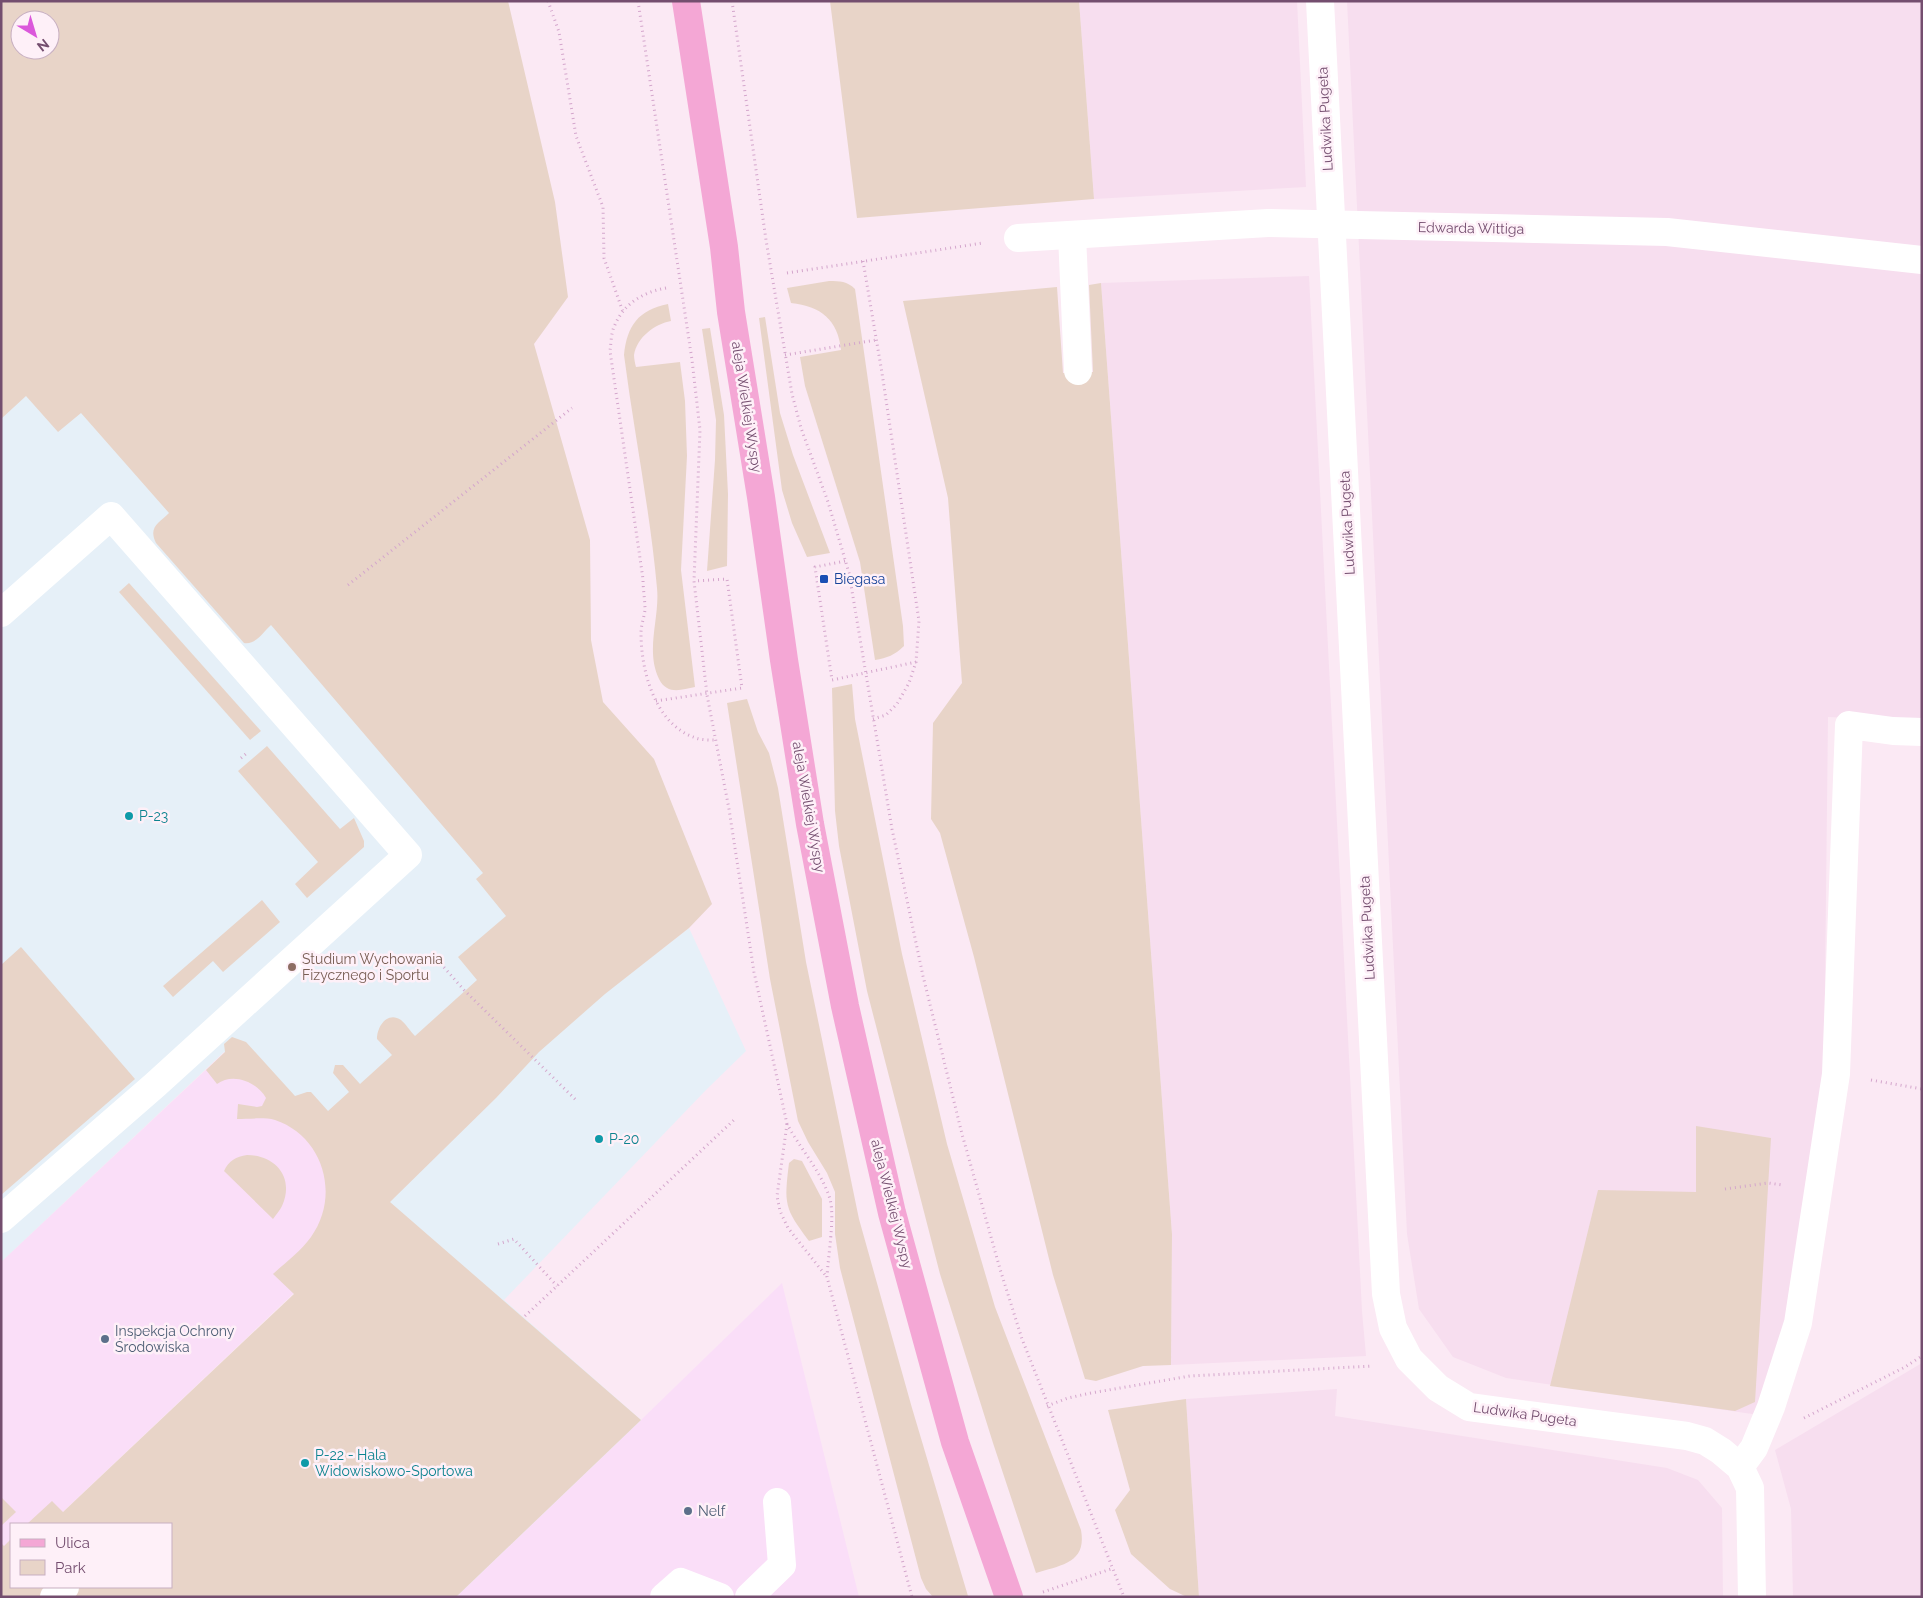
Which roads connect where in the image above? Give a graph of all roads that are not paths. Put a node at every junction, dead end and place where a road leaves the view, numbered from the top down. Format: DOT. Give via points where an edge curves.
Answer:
graph roads {
  1 [pos="686,1"];
  2 [pos="1320,1"];
  3 [pos="1330,224"];
  4 [pos="1072,235"];
  5 [pos="1018,238"];
  6 [pos="1922,260"];
  7 [pos="1078,371"];
  8 [pos="1,613"];
  9 [pos="1922,732"];
  10 [pos="1,1220"];
  11 [pos="1740,1467"];
  12 [pos="778,1502"];
  13 [pos="64,1588"];
  14 [pos="759,1594"];
  15 [pos="54,1597"];
  16 [pos="664,1597"];
  17 [pos="720,1597"];
  18 [pos="1009,1597"];
  19 [pos="1752,1597"];
  1 -- 18 [label="main road, aleja Wielkiej Wyspy" via="810,824 846,1006 892,1213 952,1433"];
  2 -- 3 [label="street, Ludwika Pugeta"];
  3 -- 4 [label="street, Edwarda Wittiga" via="1268,223"];
  3 -- 6 [label="street, Edwarda Wittiga" via="1667,232"];
  3 -- 11 [label="street, Ludwika Pugeta" via="1386,1294 1393,1328 1409,1359 1438,1388 1469,1407 1687,1436 1705,1441"];
  4 -- 5 [label="street, Edwarda Wittiga"];
  4 -- 7 [label="street"];
  8 -- 10 [label="street" via="111,516 408,855"];
  9 -- 11 [label="street" via="1849,726 1836,1074 1798,1323 1771,1407 1754,1448"];
  11 -- 19 [label="street, Ludwika Pugeta" via="1750,1488"];
  12 -- 14 [label="street" via="782,1565"];
  13 -- 15 [label="street"];
  16 -- 17 [label="street" via="681,1582"];
}
